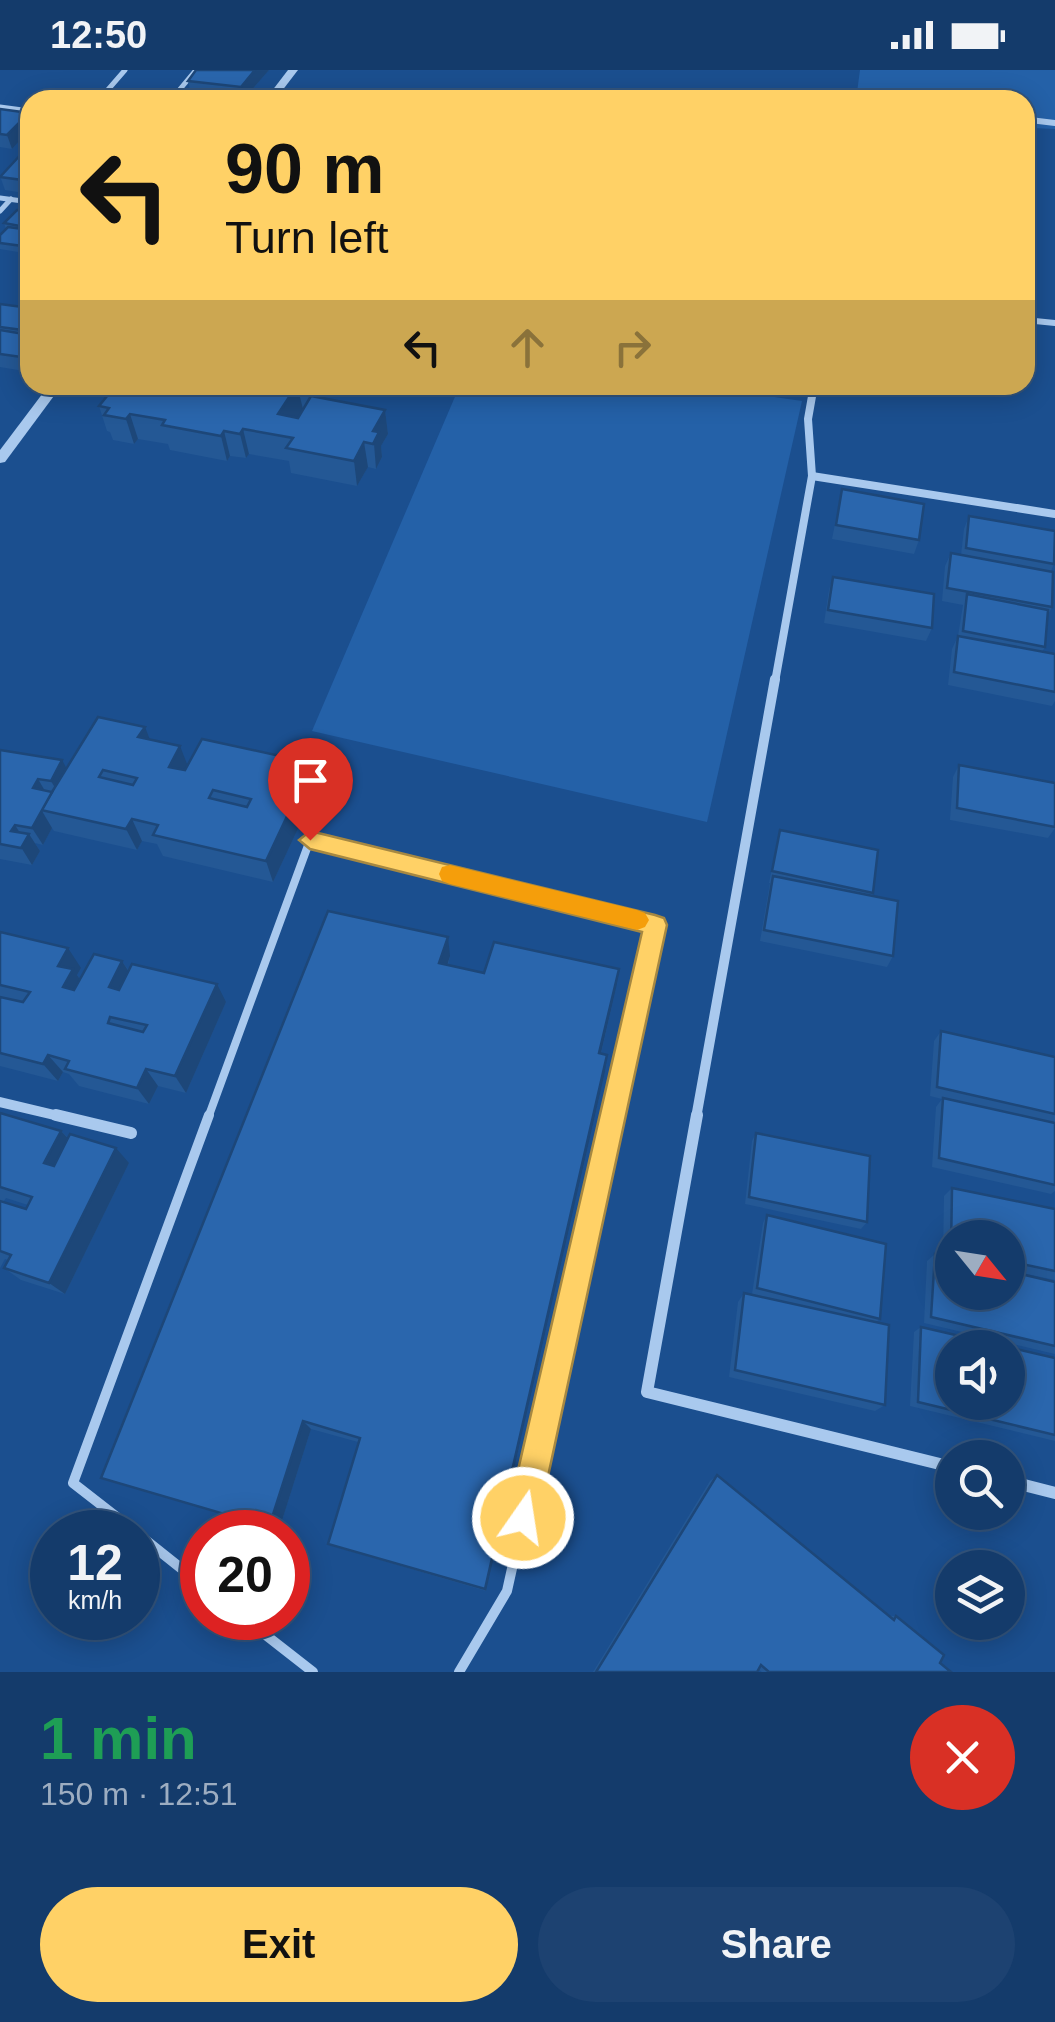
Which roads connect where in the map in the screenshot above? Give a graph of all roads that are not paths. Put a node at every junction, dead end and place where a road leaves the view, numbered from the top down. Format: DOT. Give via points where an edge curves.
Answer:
graph roads {
  1 [pos="125,70"];
  2 [pos="196,70"];
  3 [pos="108,90"];
  4 [pos="179,90"];
  5 [pos="0,198"];
  6 [pos="11,199"];
  7 [pos="20,200"];
  8 [pos="0,212"];
  9 [pos="48,395"];
  10 [pos="812,395"];
  11 [pos="0,459"];
  12 [pos="812,476"];
  13 [pos="1055,514"];
  14 [pos="0,1102"];
  15 [pos="131,1133"];
  16 [pos="935,1463"];
  17 [pos="1025,1485"];
  18 [pos="1055,1492"];
  19 [pos="107,1510"];
  20 [pos="160,1551"];
  21 [pos="180,1567"];
  22 [pos="272,1640"];
  23 [pos="313,1672"];
  24 [pos="458,1672"];
  1 -- 3 [label="lane"];
  2 -- 4 [label="lane"];
  5 -- 6 [label="lane"];
  6 -- 7 [label="lane"];
  6 -- 8 [label="lane"];
  9 -- 11 [label="street"];
  10 -- 12 [label="street"];
  12 -- 13 [label="street"];
  12 -- 16 [label="street" via="647,1392"];
  14 -- 15 [label="street"];
  17 -- 18 [label="street"];
  19 -- 24 [label="lane" via="74,1484 310,840 655,925 506,1592"];
  20 -- 21 [label="lane"];
  22 -- 23 [label="lane"];
}
